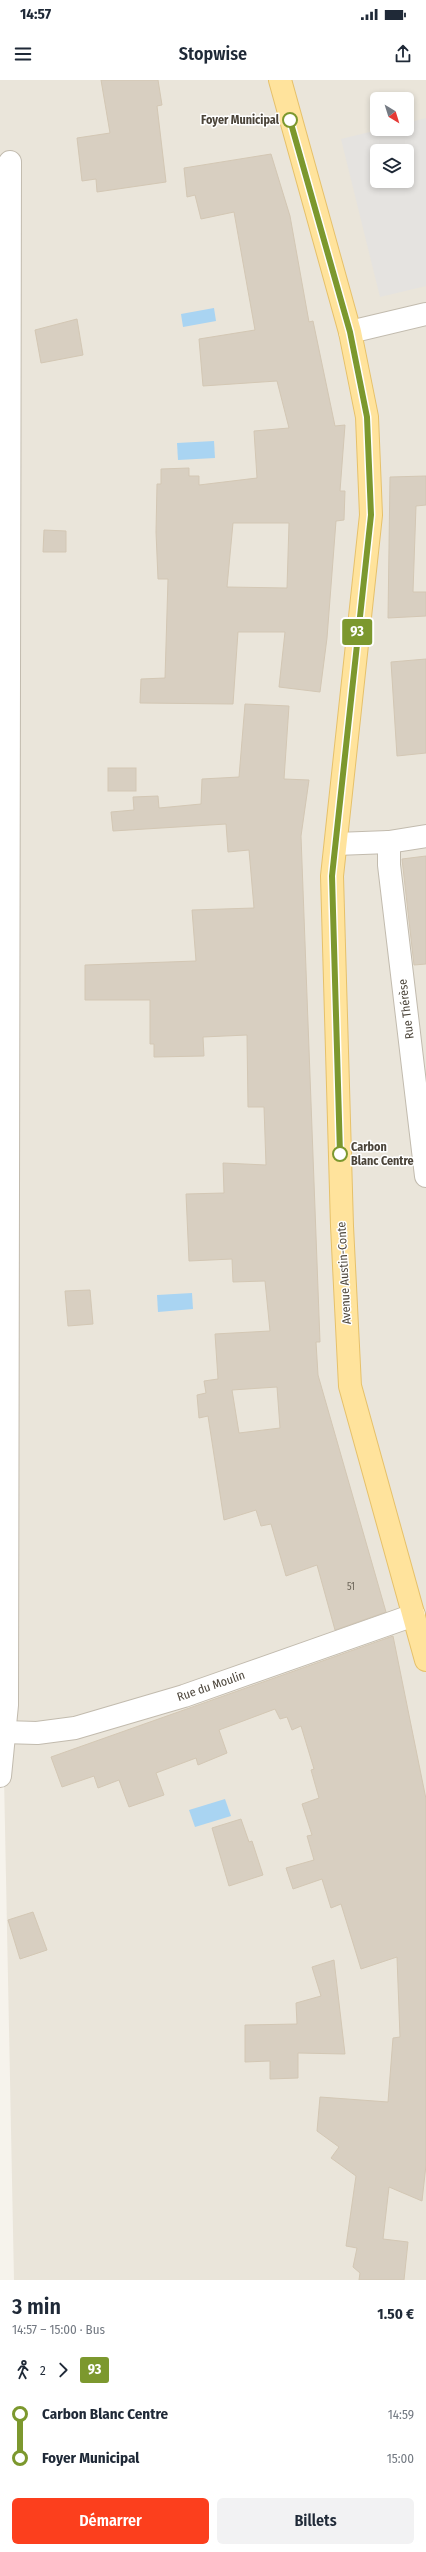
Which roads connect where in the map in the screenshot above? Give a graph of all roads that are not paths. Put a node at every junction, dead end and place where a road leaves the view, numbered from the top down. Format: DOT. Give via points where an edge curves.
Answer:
graph roads {
  1 [pos="280,80"];
  2 [pos="10,162"];
  3 [pos="426,314"];
  4 [pos="350,332"];
  5 [pos="426,836"];
  6 [pos="389,842"];
  7 [pos="336,844"];
  8 [pos="426,1176"];
  9 [pos="414,1615"];
  10 [pos="426,1660"];
  11 [pos="3,1732"];
  12 [pos="0,1776"];
  1 -- 4 [label="main road, Avenue Austin-Conte"];
  2 -- 11 [label="street" via="7,1705"];
  3 -- 4 [label="street"];
  4 -- 7 [label="main road, Avenue Austin-Conte" via="367,417 371,515"];
  5 -- 6 [label="street"];
  6 -- 7 [label="street"];
  6 -- 8 [label="street, Rue Thérèse" via="389,865"];
  7 -- 9 [label="main road, Avenue Austin-Conte" via="332,876 342,1218 350,1386"];
  9 -- 10 [label="main road, Avenue Austin-Conte"];
  9 -- 11 [label="street, Rue du Moulin" via="184,1696 75,1728 37,1733"];
  11 -- 12 [label="street"];
}
